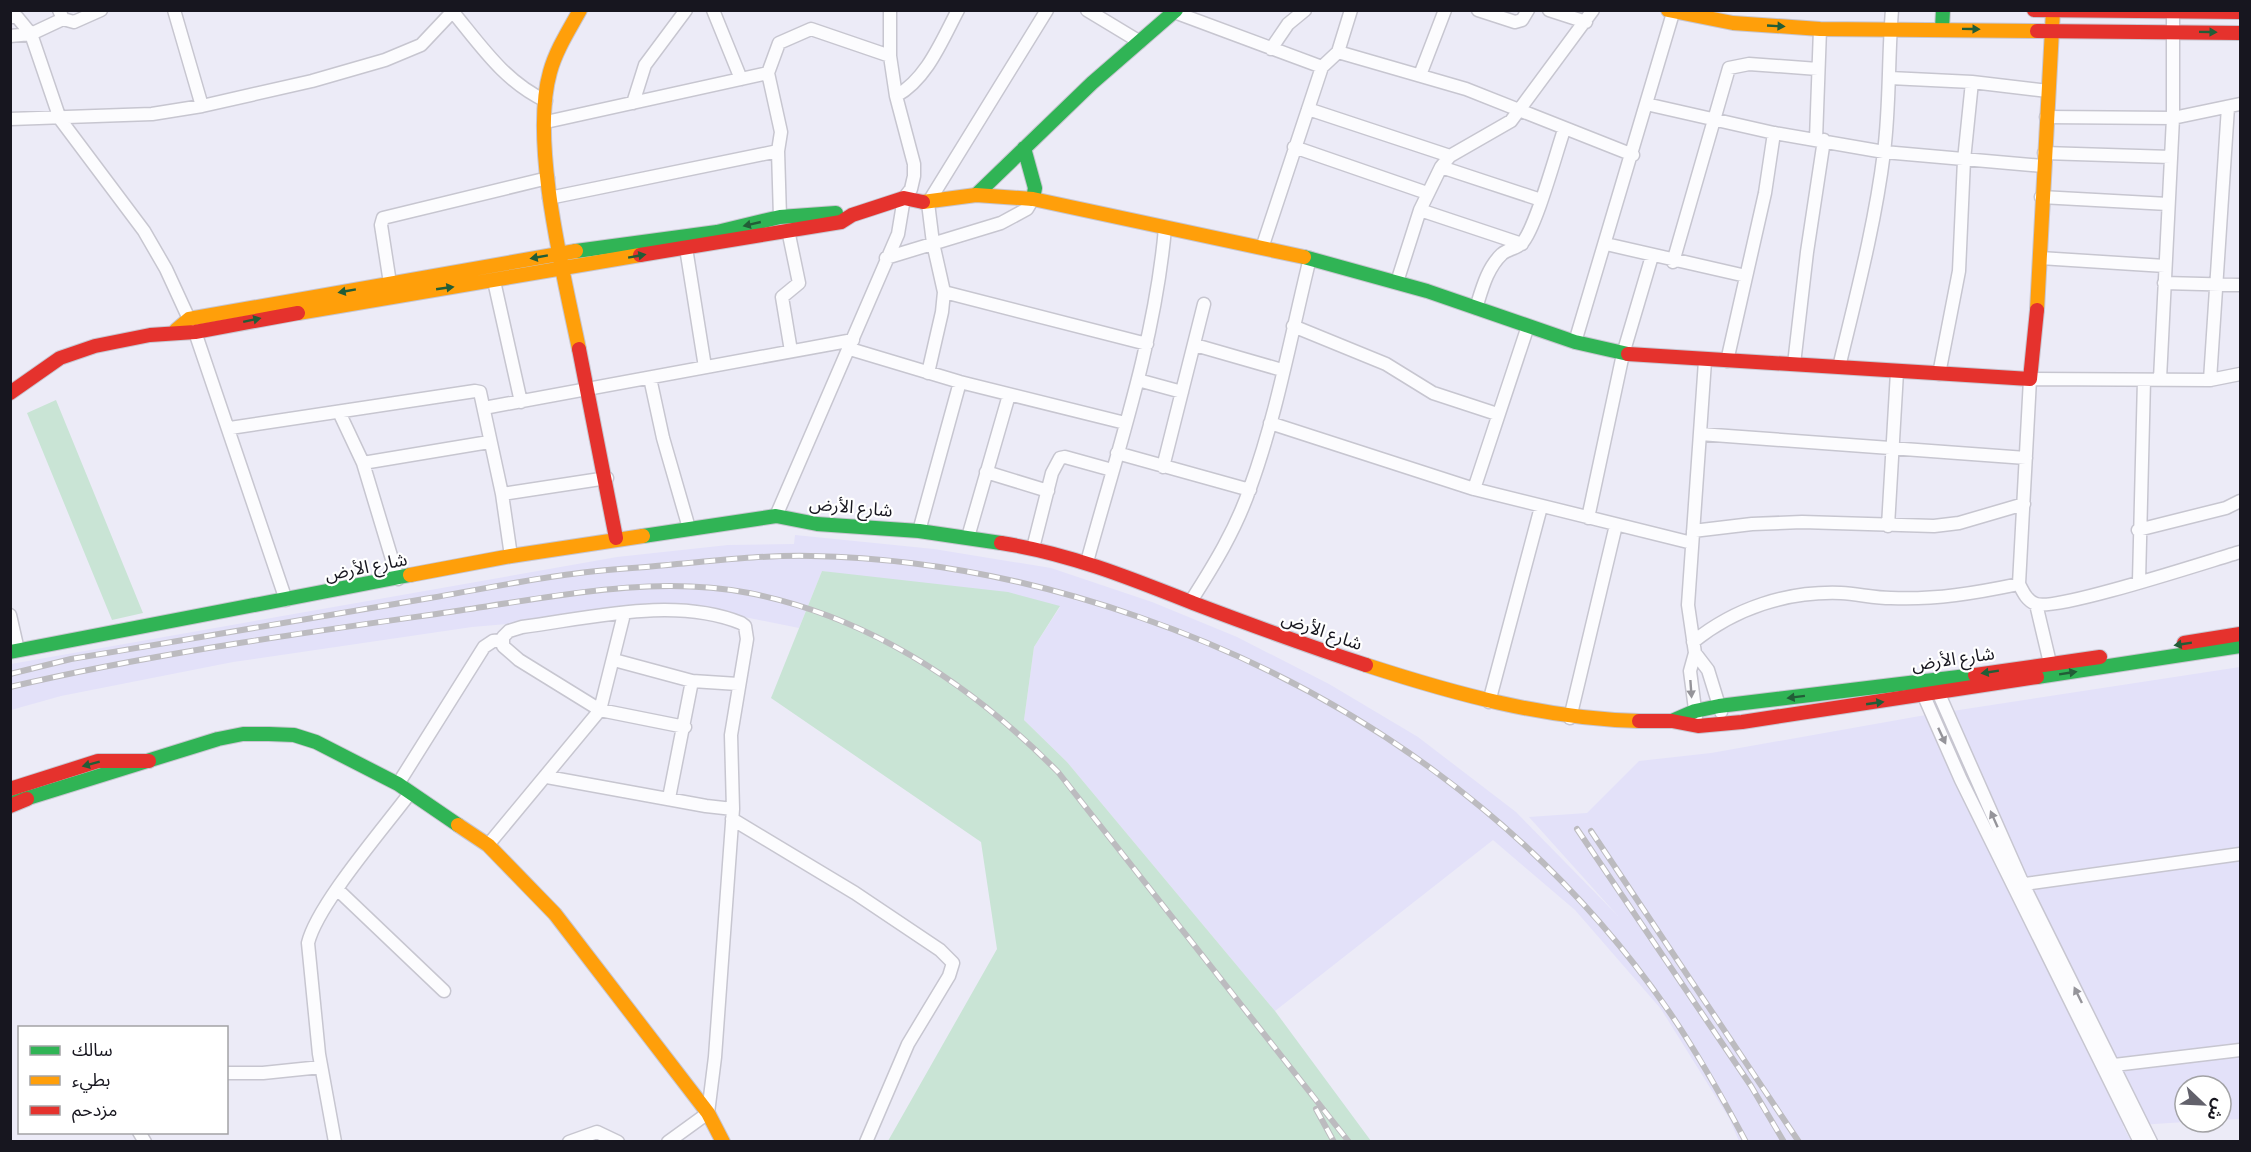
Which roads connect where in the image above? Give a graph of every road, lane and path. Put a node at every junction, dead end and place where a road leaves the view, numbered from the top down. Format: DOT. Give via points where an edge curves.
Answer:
graph roads {
  1 [pos="101,10"];
  2 [pos="174,10"];
  3 [pos="580,10"];
  4 [pos="686,10"];
  5 [pos="713,10"];
  6 [pos="890,10"];
  7 [pos="958,10"];
  8 [pos="1047,10"];
  9 [pos="1087,10"];
  10 [pos="1305,10"];
  11 [pos="1351,10"];
  12 [pos="1446,10"];
  13 [pos="1478,10"];
  14 [pos="1528,10"];
  15 [pos="1549,10"];
  16 [pos="1593,10"];
  17 [pos="1892,10"];
  18 [pos="1943,10"];
  19 [pos="2034,10"];
  20 [pos="453,11"];
  21 [pos="1175,11"];
  22 [pos="2053,11"];
  23 [pos="1671,12"];
  24 [pos="2121,12"];
  25 [pos="2173,12"];
  26 [pos="2241,12"];
  27 [pos="61,15"];
  28 [pos="1724,15"];
  29 [pos="10,17"];
  30 [pos="1586,22"];
  31 [pos="1820,28"];
  32 [pos="1890,29"];
  33 [pos="1942,29"];
  34 [pos="2052,30"];
  35 [pos="2120,30"];
  36 [pos="2174,32"];
  37 [pos="2241,33"];
  38 [pos="31,34"];
  39 [pos="10,36"];
  40 [pos="1140,42"];
  41 [pos="1271,49"];
  42 [pos="1338,52"];
  43 [pos="890,56"];
  44 [pos="1322,67"];
  45 [pos="1818,69"];
  46 [pos="768,73"];
  47 [pos="1420,75"];
  48 [pos="1890,78"];
  49 [pos="741,79"];
  50 [pos="1972,82"];
  51 [pos="2048,91"];
  52 [pos="896,96"];
  53 [pos="546,101"];
  54 [pos="633,103"];
  55 [pos="1646,105"];
  56 [pos="2234,105"];
  57 [pos="202,106"];
  58 [pos="1308,109"];
  59 [pos="1520,111"];
  60 [pos="2046,117"];
  61 [pos="2173,118"];
  62 [pos="10,119"];
  63 [pos="60,119"];
  64 [pos="1715,119"];
  65 [pos="546,122"];
  66 [pos="1564,130"];
  67 [pos="1774,133"];
  68 [pos="1820,140"];
  69 [pos="1294,147"];
  70 [pos="1024,148"];
  71 [pos="778,151"];
  72 [pos="1884,152"];
  73 [pos="1633,155"];
  74 [pos="1450,156"];
  75 [pos="2171,157"];
  76 [pos="2044,159"];
  77 [pos="1964,160"];
  78 [pos="1441,167"];
  79 [pos="548,178"];
  80 [pos="1427,193"];
  81 [pos="976,195"];
  82 [pos="2041,197"];
  83 [pos="549,198"];
  84 [pos="904,198"];
  85 [pos="1033,199"];
  86 [pos="1541,200"];
  87 [pos="928,203"];
  88 [pos="2168,204"];
  89 [pos="1420,210"];
  90 [pos="852,215"];
  91 [pos="780,217"];
  92 [pos="1165,228"];
  93 [pos="788,230"];
  94 [pos="933,243"];
  95 [pos="1522,244"];
  96 [pos="1606,244"];
  97 [pos="686,248"];
  98 [pos="1262,248"];
  99 [pos="561,253"];
  100 [pos="1652,256"];
  101 [pos="886,258"];
  102 [pos="1310,258"];
  103 [pos="2040,258"];
  104 [pos="1673,261"];
  105 [pos="2164,266"];
  106 [pos="562,269"];
  107 [pos="1746,276"];
  108 [pos="494,280"];
  109 [pos="1397,282"];
  110 [pos="390,283"];
  111 [pos="2164,283"];
  112 [pos="2217,285"];
  113 [pos="2241,285"];
  114 [pos="944,291"];
  115 [pos="1204,304"];
  116 [pos="1476,308"];
  117 [pos="189,319"];
  118 [pos="1293,326"];
  119 [pos="1528,326"];
  120 [pos="177,330"];
  121 [pos="195,332"];
  122 [pos="1575,342"];
  123 [pos="851,344"];
  124 [pos="1147,344"];
  125 [pos="1195,345"];
  126 [pos="790,351"];
  127 [pos="1623,354"];
  128 [pos="1704,361"];
  129 [pos="1727,361"];
  130 [pos="1794,364"];
  131 [pos="705,367"];
  132 [pos="1839,367"];
  133 [pos="1282,370"];
  134 [pos="928,372"];
  135 [pos="1897,372"];
  136 [pos="1939,374"];
  137 [pos="2241,374"];
  138 [pos="650,378"];
  139 [pos="2030,379"];
  140 [pos="2160,379"];
  141 [pos="1138,380"];
  142 [pos="2144,380"];
  143 [pos="2210,380"];
  144 [pos="960,382"];
  145 [pos="588,390"];
  146 [pos="1182,392"];
  147 [pos="10,393"];
  148 [pos="1010,395"];
  149 [pos="521,402"];
  150 [pos="484,408"];
  151 [pos="339,412"];
  152 [pos="1497,414"];
  153 [pos="1125,423"];
  154 [pos="1270,423"];
  155 [pos="230,428"];
  156 [pos="1700,434"];
  157 [pos="489,442"];
  158 [pos="1891,447"];
  159 [pos="1117,453"];
  160 [pos="2026,458"];
  161 [pos="363,463"];
  162 [pos="1163,467"];
  163 [pos="1112,470"];
  164 [pos="986,472"];
  165 [pos="607,478"];
  166 [pos="1474,489"];
  167 [pos="1250,490"];
  168 [pos="1048,491"];
  169 [pos="502,494"];
  170 [pos="2241,501"];
  171 [pos="2024,504"];
  172 [pos="1541,507"];
  173 [pos="776,516"];
  174 [pos="1588,518"];
  175 [pos="1616,525"];
  176 [pos="1888,526"];
  177 [pos="689,528"];
  178 [pos="2138,530"];
  179 [pos="919,531"];
  180 [pos="968,537"];
  181 [pos="1692,537"];
  182 [pos="616,538"];
  183 [pos="1033,548"];
  184 [pos="2241,552"];
  185 [pos="511,556"];
  186 [pos="1087,562"];
  187 [pos="398,579"];
  188 [pos="2139,581"];
  189 [pos="2019,584"];
  190 [pos="286,600"];
  191 [pos="1191,601"];
  192 [pos="2036,604"];
  193 [pos="624,614"];
  194 [pos="10,615"];
  195 [pos="2241,634"];
  196 [pos="502,640"];
  197 [pos="2241,646"];
  198 [pos="1694,648"];
  199 [pos="14,651"];
  200 [pos="614,660"];
  201 [pos="2050,663"];
  202 [pos="692,681"];
  203 [pos="738,684"];
  204 [pos="1936,687"];
  205 [pos="1921,689"];
  206 [pos="1489,702"];
  207 [pos="1719,706"];
  208 [pos="600,710"];
  209 [pos="1695,711"];
  210 [pos="1570,718"];
  211 [pos="1672,722"];
  212 [pos="1725,724"];
  213 [pos="1698,726"];
  214 [pos="685,727"];
  215 [pos="149,761"];
  216 [pos="547,777"];
  217 [pos="398,784"];
  218 [pos="10,789"];
  219 [pos="410,793"];
  220 [pos="669,798"];
  221 [pos="10,804"];
  222 [pos="732,814"];
  223 [pos="488,845"];
  224 [pos="2241,854"];
  225 [pos="2018,885"];
  226 [pos="338,890"];
  227 [pos="444,991"];
  228 [pos="2241,1050"];
  229 [pos="321,1066"];
  230 [pos="2106,1066"];
  231 [pos="228,1073"];
  232 [pos="708,1113"];
  233 [pos="335,1142"];
  234 [pos="569,1142"];
  235 [pos="618,1142"];
  236 [pos="668,1142"];
  237 [pos="723,1142"];
  238 [pos="866,1142"];
  239 [pos="2140,1142"];
  240 [pos="2151,1142"];
  1 -- 27 [label="street" via="74,22"];
  2 -- 57 [label="street"];
  3 -- 53 [label="street" via="552,67"];
  4 -- 54 [label="street" via="645,65"];
  5 -- 49 [label="street"];
  6 -- 43 [label="street"];
  7 -- 52 [label="street" via="921,75"];
  8 -- 87 [label="street"];
  9 -- 40 [label="street"];
  10 -- 41 [label="street" via="1288,24"];
  11 -- 42 [label="street"];
  12 -- 47 [label="street"];
  13 -- 14 [label="street" via="1515,22 1522,20"];
  15 -- 30 [label="street"];
  16 -- 30 [label="street"];
  17 -- 32 [label="street"];
  18 -- 33 [label="street"];
  19 -- 22 [label="street"];
  20 -- 53 [label="street" via="503,72 518,86"];
  20 -- 57 [label="street" via="421,45 385,60"];
  21 -- 40 [label="street"];
  21 -- 41 [label="street"];
  22 -- 24 [label="street"];
  22 -- 34 [label="street"];
  23 -- 28 [label="street"];
  23 -- 55 [label="street"];
  24 -- 25 [label="street"];
  24 -- 35 [label="street"];
  25 -- 26 [label="street"];
  25 -- 36 [label="street"];
  27 -- 38 [label="street"];
  28 -- 31 [label="street, one-way" via="1755,25"];
  29 -- 38 [label="street" via="17,17"];
  30 -- 59 [label="street"];
  31 -- 32 [label="street"];
  31 -- 45 [label="street"];
  32 -- 33 [label="street"];
  32 -- 48 [label="street"];
  33 -- 34 [label="street, one-way"];
  34 -- 35 [label="street"];
  34 -- 51 [label="street"];
  35 -- 36 [label="street"];
  36 -- 37 [label="street, one-way"];
  36 -- 61 [label="street"];
  38 -- 39 [label="street"];
  38 -- 63 [label="street"];
  40 -- 70 [label="street"];
  41 -- 44 [label="street"];
  42 -- 44 [label="street"];
  42 -- 47 [label="street"];
  43 -- 46 [label="street" via="810,29 779,43"];
  43 -- 52 [label="street"];
  44 -- 58 [label="street"];
  45 -- 64 [label="street" via="1767,64 1732,66 1726,73"];
  45 -- 68 [label="street"];
  46 -- 49 [label="street"];
  46 -- 71 [label="street" via="779,118"];
  47 -- 59 [label="street"];
  48 -- 50 [label="street"];
  48 -- 72 [label="street"];
  49 -- 54 [label="street"];
  50 -- 51 [label="street"];
  50 -- 77 [label="street"];
  51 -- 60 [label="street"];
  52 -- 84 [label="street" via="914,164 913,184"];
  53 -- 65 [label="street"];
  54 -- 65 [label="street"];
  55 -- 64 [label="street"];
  55 -- 73 [label="street"];
  56 -- 61 [label="street"];
  56 -- 112 [label="street"];
  57 -- 63 [label="street" via="118,117"];
  58 -- 69 [label="street"];
  58 -- 74 [label="street"];
  59 -- 66 [label="street"];
  59 -- 74 [label="street" via="1498,130"];
  60 -- 61 [label="street"];
  60 -- 76 [label="street"];
  61 -- 75 [label="street"];
  62 -- 63 [label="street"];
  63 -- 117 [label="street" via="144,231"];
  64 -- 67 [label="street"];
  64 -- 104 [label="street"];
  65 -- 79 [label="street"];
  66 -- 73 [label="street"];
  66 -- 86 [label="street"];
  67 -- 68 [label="street"];
  67 -- 107 [label="street"];
  68 -- 72 [label="street"];
  68 -- 130 [label="street"];
  69 -- 80 [label="street"];
  69 -- 98 [label="street"];
  70 -- 81 [label="street"];
  70 -- 85 [label="street" via="1035,188"];
  71 -- 83 [label="street"];
  71 -- 91 [label="street"];
  72 -- 77 [label="street"];
  72 -- 132 [label="street"];
  73 -- 96 [label="street"];
  74 -- 78 [label="street"];
  75 -- 76 [label="street"];
  75 -- 88 [label="street"];
  76 -- 77 [label="street"];
  76 -- 82 [label="street"];
  77 -- 136 [label="street" via="1959,272"];
  78 -- 80 [label="street"];
  78 -- 86 [label="street"];
  79 -- 83 [label="street"];
  79 -- 110 [label="street" via="383,218"];
  80 -- 89 [label="street"];
  81 -- 85 [label="street"];
  81 -- 87 [label="street"];
  82 -- 88 [label="street"];
  82 -- 103 [label="street"];
  83 -- 99 [label="street"];
  84 -- 87 [label="street"];
  84 -- 90 [label="street"];
  84 -- 101 [label="street" via="898,234"];
  85 -- 92 [label="street"];
  85 -- 94 [label="street" via="1016,217"];
  86 -- 95 [label="street"];
  87 -- 94 [label="street"];
  88 -- 105 [label="street"];
  89 -- 95 [label="street"];
  89 -- 109 [label="street"];
  90 -- 91 [label="street"];
  90 -- 93 [label="street" via="841,222"];
  91 -- 99 [label="street, one-way" via="717,232"];
  92 -- 98 [label="street"];
  92 -- 124 [label="street"];
  93 -- 97 [label="street"];
  93 -- 126 [label="street" via="799,283 782,297"];
  94 -- 101 [label="street"];
  94 -- 114 [label="street"];
  95 -- 116 [label="street" via="1495,261"];
  96 -- 100 [label="street"];
  96 -- 122 [label="street"];
  106 -- 97 [label="street, one-way"];
  97 -- 131 [label="street"];
  98 -- 102 [label="street"];
  99 -- 106 [label="street"];
  99 -- 110 [label="street, one-way"];
  100 -- 104 [label="street"];
  100 -- 127 [label="street"];
  101 -- 123 [label="street"];
  102 -- 109 [label="street"];
  102 -- 118 [label="street"];
  103 -- 105 [label="street"];
  103 -- 139 [label="street"];
  104 -- 107 [label="street"];
  105 -- 111 [label="street"];
  106 -- 108 [label="street"];
  106 -- 145 [label="street"];
  107 -- 129 [label="street"];
  121 -- 108 [label="street, one-way"];
  108 -- 149 [label="street"];
  109 -- 116 [label="street"];
  110 -- 117 [label="street, one-way"];
  111 -- 112 [label="street"];
  111 -- 140 [label="street"];
  112 -- 113 [label="street"];
  112 -- 143 [label="street"];
  114 -- 124 [label="street"];
  114 -- 134 [label="street"];
  115 -- 125 [label="street"];
  116 -- 119 [label="street"];
  117 -- 120 [label="street"];
  117 -- 121 [label="street"];
  118 -- 133 [label="street"];
  118 -- 152 [label="street" via="1386,364 1433,393"];
  119 -- 122 [label="street"];
  119 -- 152 [label="street"];
  120 -- 121 [label="street"];
  120 -- 147 [label="street" via="70,354"];
  121 -- 155 [label="street"];
  122 -- 127 [label="street"];
  123 -- 126 [label="street"];
  123 -- 134 [label="street"];
  123 -- 173 [label="street"];
  124 -- 141 [label="street"];
  125 -- 133 [label="street"];
  125 -- 146 [label="street"];
  126 -- 131 [label="street"];
  127 -- 128 [label="street"];
  127 -- 174 [label="street"];
  128 -- 129 [label="street"];
  128 -- 156 [label="street"];
  129 -- 130 [label="street"];
  130 -- 132 [label="street"];
  131 -- 138 [label="street"];
  132 -- 135 [label="street"];
  133 -- 154 [label="street"];
  134 -- 144 [label="street"];
  135 -- 136 [label="street"];
  135 -- 158 [label="street"];
  136 -- 139 [label="street"];
  137 -- 143 [label="street"];
  138 -- 145 [label="street"];
  138 -- 177 [label="street"];
  139 -- 142 [label="street"];
  139 -- 160 [label="street"];
  140 -- 142 [label="street"];
  140 -- 143 [label="street"];
  141 -- 146 [label="street"];
  141 -- 153 [label="street"];
  142 -- 178 [label="street"];
  144 -- 148 [label="street"];
  144 -- 179 [label="street"];
  145 -- 149 [label="street"];
  145 -- 165 [label="street"];
  146 -- 162 [label="street"];
  148 -- 153 [label="street"];
  148 -- 164 [label="street"];
  149 -- 150 [label="street"];
  150 -- 151 [label="street" via="482,395 475,391"];
  150 -- 157 [label="street"];
  151 -- 155 [label="street"];
  151 -- 161 [label="street"];
  152 -- 166 [label="street"];
  153 -- 159 [label="street"];
  154 -- 166 [label="street"];
  154 -- 167 [label="street"];
  155 -- 190 [label="street"];
  156 -- 158 [label="street"];
  156 -- 181 [label="street"];
  157 -- 161 [label="street"];
  157 -- 169 [label="street"];
  158 -- 160 [label="street"];
  158 -- 176 [label="street"];
  159 -- 162 [label="street"];
  159 -- 163 [label="street"];
  160 -- 171 [label="street"];
  161 -- 187 [label="street"];
  162 -- 167 [label="street"];
  163 -- 168 [label="street" via="1060,458"];
  163 -- 186 [label="street"];
  164 -- 168 [label="street"];
  164 -- 180 [label="street"];
  165 -- 169 [label="street"];
  165 -- 182 [label="street"];
  166 -- 172 [label="street"];
  167 -- 191 [label="street" via="1233,529"];
  168 -- 183 [label="street"];
  169 -- 185 [label="street"];
  170 -- 178 [label="street"];
  171 -- 176 [label="street" via="1959,523"];
  171 -- 189 [label="street"];
  172 -- 174 [label="street"];
  172 -- 206 [label="street"];
  173 -- 177 [label="street, شارع الأرض"];
  173 -- 179 [label="street, شارع الأرض" via="818,524"];
  174 -- 175 [label="street"];
  175 -- 181 [label="street"];
  175 -- 210 [label="street"];
  176 -- 181 [label="street" via="1752,524"];
  177 -- 182 [label="street, شارع الأرض"];
  178 -- 188 [label="street"];
  179 -- 180 [label="street, شارع الأرض"];
  180 -- 183 [label="street, شارع الأرض"];
  181 -- 198 [label="street" via="1688,605"];
  182 -- 185 [label="street, شارع الأرض"];
  183 -- 186 [label="street, شارع الأرض"];
  184 -- 188 [label="street"];
  185 -- 187 [label="street, شارع الأرض"];
  186 -- 191 [label="street, شارع الأرض"];
  187 -- 190 [label="street, شارع الأرض"];
  188 -- 192 [label="street" via="2083,598"];
  189 -- 192 [label="street" via="2026,598"];
  189 -- 198 [label="street" via="1939,598 1842,593 1786,596 1733,615"];
  190 -- 199 [label="street, شارع الأرض"];
  191 -- 206 [label="street, شارع الأرض" via="1288,639"];
  192 -- 201 [label="street"];
  193 -- 196 [label="street" via="522,627 509,631"];
  193 -- 200 [label="street"];
  193 -- 203 [label="street" via="698,613 741,623 747,639"];
  194 -- 199 [label="street"];
  195 -- 201 [label="street, شارع الأرض, one-way"];
  196 -- 208 [label="street" via="503,646 519,660"];
  196 -- 217 [label="street" via="484,647"];
  204 -- 197 [label="street, شارع الأرض, one-way"];
  198 -- 207 [label="street" via="1708,670"];
  198 -- 209 [label="street, one-way" via="1690,671"];
  200 -- 202 [label="street"];
  200 -- 208 [label="street"];
  201 -- 204 [label="street, شارع الأرض, one-way"];
  202 -- 203 [label="street"];
  202 -- 214 [label="street"];
  203 -- 222 [label="street" via="729,757"];
  204 -- 205 [label="street, شارع الأرض"];
  225 -- 204 [label="street, one-way"];
  205 -- 207 [label="street, شارع الأرض, one-way"];
  212 -- 205 [label="street, شارع الأرض, one-way"];
  205 -- 225 [label="street, one-way"];
  206 -- 210 [label="street, شارع الأرض"];
  207 -- 209 [label="street, شارع الأرض"];
  207 -- 212 [label="street"];
  208 -- 214 [label="street"];
  208 -- 216 [label="street"];
  209 -- 211 [label="street, شارع الأرض"];
  209 -- 213 [label="street"];
  210 -- 211 [label="street, شارع الأرض"];
  211 -- 213 [label="street, شارع الأرض"];
  212 -- 213 [label="street, شارع الأرض"];
  214 -- 220 [label="street"];
  215 -- 217 [label="street" via="218,739 294,735 316,742"];
  215 -- 218 [label="street, one-way" via="98,761"];
  215 -- 221 [label="street"];
  216 -- 220 [label="street"];
  216 -- 223 [label="street"];
  217 -- 219 [label="street"];
  219 -- 223 [label="street"];
  219 -- 226 [label="street"];
  220 -- 222 [label="street"];
  222 -- 232 [label="street"];
  222 -- 238 [label="street" via="940,950 953,963 908,1044"];
  223 -- 232 [label="street" via="555,914"];
  224 -- 225 [label="street"];
  225 -- 230 [label="street"];
  226 -- 227 [label="street"];
  226 -- 229 [label="street" via="308,944"];
  228 -- 230 [label="street"];
  229 -- 231 [label="street"];
  229 -- 233 [label="street"];
  230 -- 239 [label="street"];
  230 -- 240 [label="street"];
  232 -- 236 [label="street"];
  232 -- 237 [label="street"];
  234 -- 235 [label="street" via="597,1132"];
}
